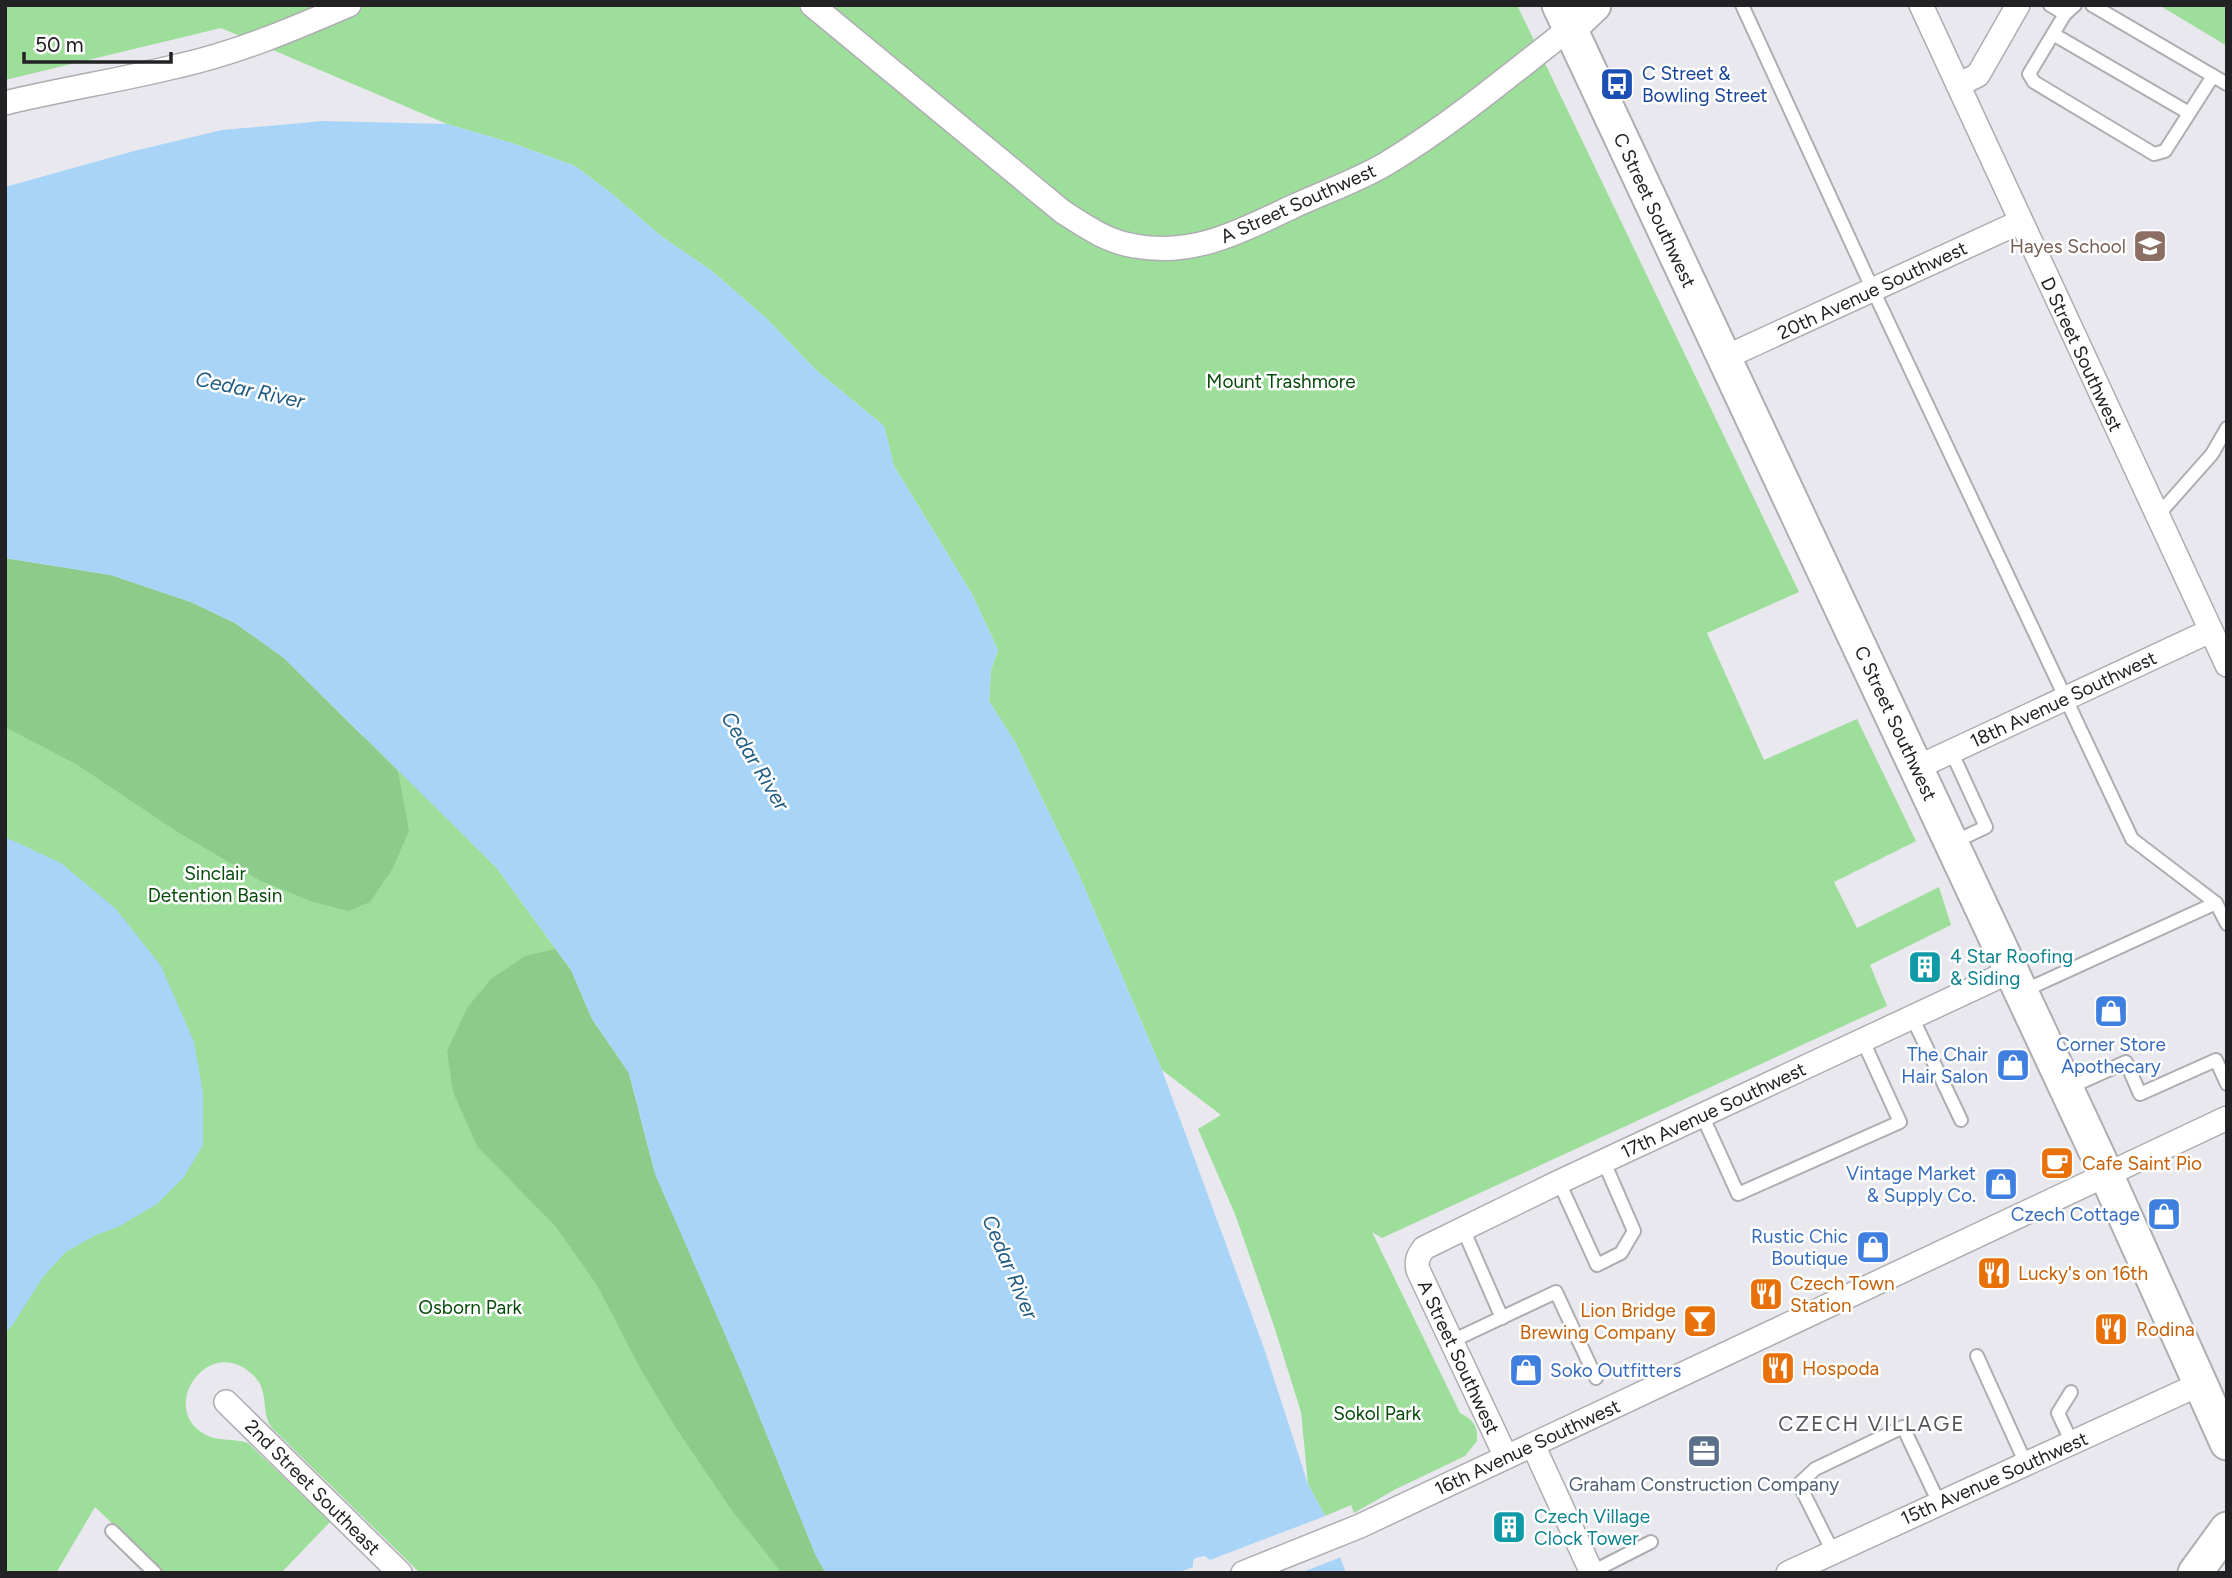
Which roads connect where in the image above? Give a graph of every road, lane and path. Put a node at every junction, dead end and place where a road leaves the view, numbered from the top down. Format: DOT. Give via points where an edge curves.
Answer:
graph roads {
  1 [pos="349,5"];
  2 [pos="812,5"];
  3 [pos="1594,5"];
  4 [pos="1742,5"];
  5 [pos="1921,5"];
  6 [pos="2018,5"];
  7 [pos="2050,5"];
  8 [pos="2092,5"];
  9 [pos="2070,10"];
  10 [pos="1564,17"];
  11 [pos="2053,34"];
  12 [pos="2213,76"];
  13 [pos="2227,84"];
  14 [pos="1958,85"];
  15 [pos="5,103"];
  16 [pos="2189,113"];
  17 [pos="2020,222"];
  18 [pos="1873,290"];
  19 [pos="1724,358"];
  20 [pos="2227,428"];
  21 [pos="2158,515"];
  22 [pos="2210,631"];
  23 [pos="2227,665"];
  24 [pos="2065,698"];
  25 [pos="1951,751"];
  26 [pos="1916,768"];
  27 [pos="1951,843"];
  28 [pos="2216,903"];
  29 [pos="2227,924"];
  30 [pos="2016,982"];
  31 [pos="1912,1017"];
  32 [pos="1863,1041"];
  33 [pos="2227,1084"];
  34 [pos="2066,1089"];
  35 [pos="1702,1115"];
  36 [pos="2227,1118"];
  37 [pos="1961,1120"];
  38 [pos="1604,1162"];
  39 [pos="2106,1175"];
  40 [pos="1559,1182"];
  41 [pos="1463,1229"];
  42 [pos="1418,1255"];
  43 [pos="1502,1318"];
  44 [pos="1452,1341"];
  45 [pos="1978,1356"];
  46 [pos="1596,1378"];
  47 [pos="2200,1384"];
  48 [pos="2071,1392"];
  49 [pos="226,1402"];
  50 [pos="2072,1443"];
  51 [pos="2227,1443"];
  52 [pos="1533,1445"];
  53 [pos="1506,1457"];
  54 [pos="2026,1464"];
  55 [pos="1939,1503"];
  56 [pos="2227,1529"];
  57 [pos="112,1531"];
  58 [pos="1651,1542"];
  59 [pos="1824,1561"];
  60 [pos="1592,1572"];
  61 [pos="155,1573"];
  62 [pos="400,1573"];
  63 [pos="1243,1573"];
  64 [pos="1788,1573"];
  65 [pos="2195,1573"];
  1 -- 15 [label="street" via="266,40 180,66"];
  2 -- 10 [label="street, A Street Southwest" via="1063,212 1100,235 1160,248 1193,247 1233,235 1388,163 1462,112"];
  3 -- 10 [label="main road"];
  4 -- 18 [label="lane"];
  5 -- 14 [label="street, D Street Southwest"];
  6 -- 14 [label="street" via="1978,75"];
  7 -- 9 [label="lane"];
  8 -- 12 [label="lane"];
  9 -- 11 [label="lane"];
  10 -- 19 [label="main road, C Street Southwest"];
  11 -- 16 [label="lane"];
  11 -- 16 [label="lane" via="2029,74 2034,82 2154,154 2165,150"];
  12 -- 13 [label="lane"];
  12 -- 16 [label="lane"];
  14 -- 17 [label="street, D Street Southwest"];
  17 -- 18 [label="street, 20th Avenue Southwest"];
  17 -- 21 [label="street, D Street Southwest"];
  18 -- 19 [label="street, 20th Avenue Southwest"];
  18 -- 24 [label="lane"];
  19 -- 26 [label="main road, C Street Southwest"];
  20 -- 21 [label="lane" via="2212,454"];
  21 -- 22 [label="street, D Street Southwest"];
  22 -- 23 [label="street, D Street Southwest"];
  22 -- 24 [label="street, 18th Avenue Southwest"];
  24 -- 25 [label="street, 18th Avenue Southwest"];
  24 -- 28 [label="lane" via="2132,839"];
  25 -- 26 [label="street, 18th Avenue Southwest"];
  25 -- 27 [label="lane" via="1986,827"];
  26 -- 27 [label="main road, C Street Southwest"];
  27 -- 30 [label="main road, C Street Southwest"];
  28 -- 29 [label="lane"];
  28 -- 30 [label="lane"];
  30 -- 31 [label="street, 17th Avenue Southwest"];
  30 -- 34 [label="main road, C Street Southwest"];
  31 -- 32 [label="street, 17th Avenue Southwest"];
  31 -- 37 [label="lane"];
  32 -- 35 [label="street, 17th Avenue Southwest"];
  32 -- 35 [label="lane" via="1900,1122 1738,1194"];
  33 -- 34 [label="lane" via="2216,1060 2140,1094 2126,1062"];
  34 -- 39 [label="main road, C Street Southwest"];
  35 -- 38 [label="street, 17th Avenue Southwest"];
  36 -- 39 [label="street, 16th Avenue Southwest"];
  38 -- 40 [label="street, 17th Avenue Southwest"];
  38 -- 40 [label="lane" via="1633,1231 1621,1252 1597,1265"];
  39 -- 47 [label="main road, C Street Southwest"];
  39 -- 52 [label="street, 16th Avenue Southwest"];
  40 -- 41 [label="street, 17th Avenue Southwest"];
  41 -- 42 [label="street, 17th Avenue Southwest"];
  41 -- 43 [label="lane"];
  42 -- 44 [label="street, A Street Southwest" via="1418,1270"];
  43 -- 44 [label="lane"];
  43 -- 46 [label="lane" via="1556,1292"];
  44 -- 53 [label="street, A Street Southwest"];
  45 -- 54 [label="lane"];
  47 -- 50 [label="street, 15th Avenue Southwest"];
  47 -- 51 [label="main road, C Street Southwest"];
  48 -- 50 [label="lane" via="2057,1413"];
  49 -- 62 [label="street, 2nd Street Southeast"];
  50 -- 54 [label="street, 15th Avenue Southwest"];
  52 -- 53 [label="street, 16th Avenue Southwest"];
  52 -- 60 [label="street"];
  53 -- 63 [label="street, 16th Avenue Southwest" via="1360,1526"];
  54 -- 55 [label="street, 15th Avenue Southwest"];
  55 -- 59 [label="street, 15th Avenue Southwest"];
  55 -- 59 [label="lane" via="1903,1427 1815,1469 1800,1484"];
  56 -- 65 [label="main road"];
  57 -- 61 [label="lane"];
  58 -- 60 [label="lane"];
  59 -- 64 [label="street, 15th Avenue Southwest"];
}
